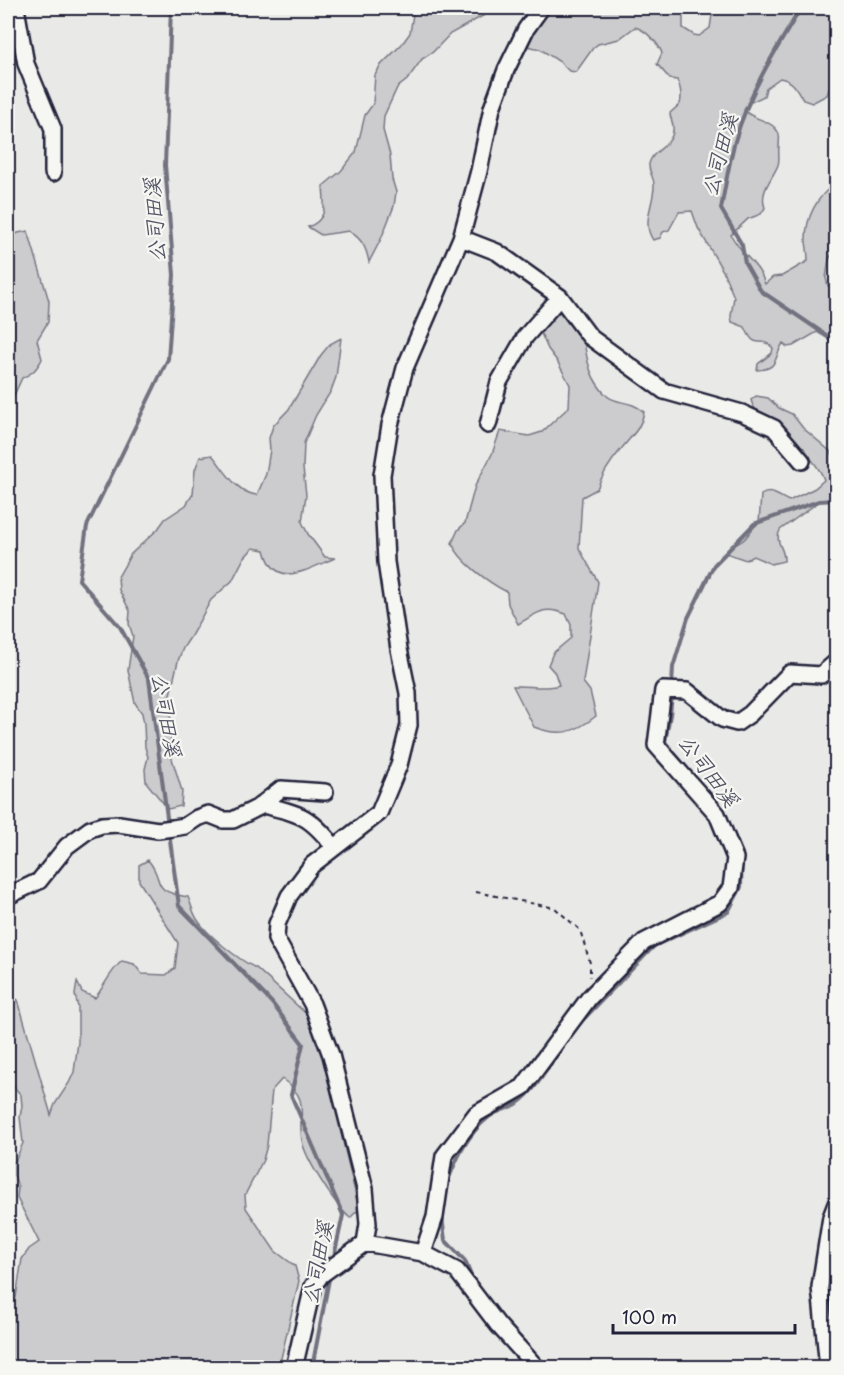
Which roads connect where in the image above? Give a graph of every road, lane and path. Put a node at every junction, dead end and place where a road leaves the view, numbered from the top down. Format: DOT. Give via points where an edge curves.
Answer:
graph roads {
  1 [pos="16,8"];
  2 [pos="541,8"];
  3 [pos="53,173"];
  4 [pos="461,238"];
  5 [pos="560,297"];
  6 [pos="488,425"];
  7 [pos="802,460"];
  8 [pos="837,662"];
  9 [pos="325,792"];
  10 [pos="255,809"];
  11 [pos="334,847"];
  12 [pos="476,892"];
  13 [pos="8,896"];
  14 [pos="589,998"];
  15 [pos="837,1204"];
  16 [pos="362,1246"];
  17 [pos="423,1253"];
  18 [pos="294,1368"];
  19 [pos="537,1368"];
  20 [pos="828,1368"];
  1 -- 3 [label="street" via="26,64 53,129"];
  2 -- 4 [label="street" via="526,29 492,108"];
  4 -- 5 [label="street" via="497,252"];
  4 -- 11 [label="street" via="405,368 382,475 386,562 408,693 409,725 399,765 379,813"];
  5 -- 6 [label="street" via="525,337 499,382"];
  5 -- 7 [label="street" via="590,337 664,391 742,413 774,428"];
  8 -- 14 [label="street" via="821,675 790,673 737,723 722,719 687,691 663,690 656,746 717,814 735,858 731,888 720,903 644,942"];
  9 -- 10 [label="street" via="281,789"];
  10 -- 11 [label="street" via="263,805 308,818"];
  10 -- 13 [label="street" via="233,820 207,814 185,826 165,829 119,824 90,829 67,846 39,881"];
  11 -- 16 [label="street" via="312,866 289,896 277,924 276,939 312,1004 331,1055 365,1189 368,1224"];
  12 -- 14 [label="path" via="555,908 580,930 590,963"];
  14 -- 17 [label="street" via="524,1087 476,1114 444,1156 435,1217"];
  15 -- 20 [label="street" via="831,1217 820,1287"];
  16 -- 17 [label="street"];
  16 -- 18 [label="street" via="321,1275 313,1286"];
  17 -- 19 [label="street" via="457,1271"];
}
